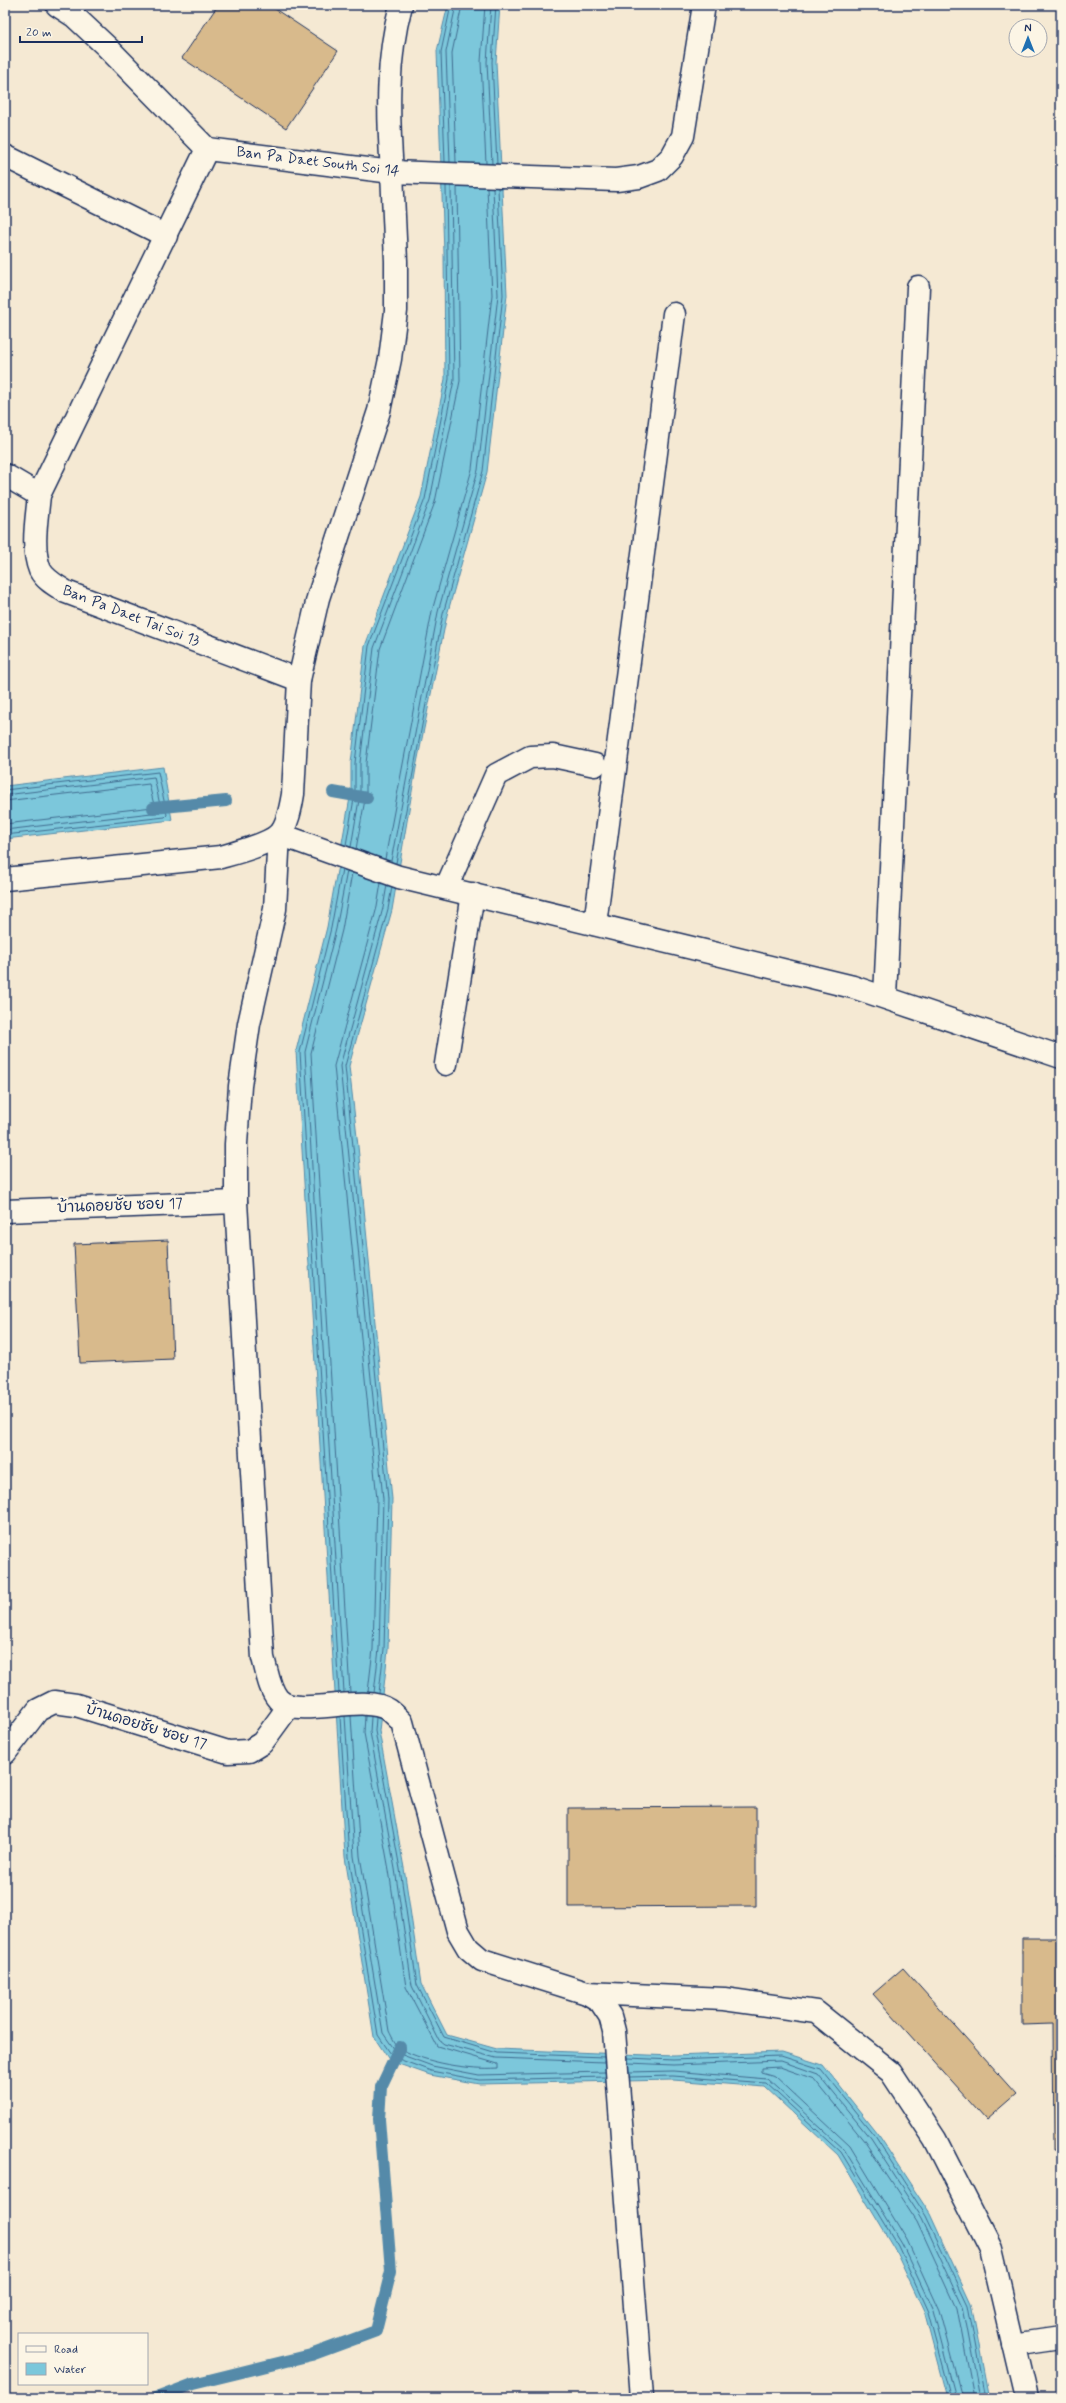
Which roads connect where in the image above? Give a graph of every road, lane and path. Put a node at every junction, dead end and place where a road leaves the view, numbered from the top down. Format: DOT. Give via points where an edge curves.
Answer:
graph roads {
  1 [pos="57,5"];
  2 [pos="401,5"];
  3 [pos="704,5"];
  4 [pos="207,149"];
  5 [pos="5,156"];
  6 [pos="392,172"];
  7 [pos="166,236"];
  8 [pos="918,287"];
  9 [pos="674,314"];
  10 [pos="5,475"];
  11 [pos="38,495"];
  12 [pos="299,680"];
  13 [pos="595,766"];
  14 [pos="279,834"];
  15 [pos="5,879"];
  16 [pos="446,888"];
  17 [pos="473,894"];
  18 [pos="595,924"];
  19 [pos="885,997"];
  20 [pos="1061,1058"];
  21 [pos="446,1064"];
  22 [pos="236,1202"];
  23 [pos="5,1211"];
  24 [pos="289,1706"];
  25 [pos="5,1754"];
  26 [pos="587,1993"];
  27 [pos="1061,2337"];
  28 [pos="1013,2344"];
  29 [pos="642,2398"];
  30 [pos="1026,2398"];
  1 -- 4 [label="street" via="74,16 106,46"];
  2 -- 6 [label="street" via="390,69 388,123"];
  3 -- 6 [label="street, Ban Pa Daet South Soi 14" via="683,136 672,156 658,170 639,177 616,180"];
  4 -- 6 [label="street, Ban Pa Daet South Soi 14"];
  4 -- 7 [label="street"];
  5 -- 7 [label="street"];
  6 -- 12 [label="street" via="396,311 390,359 379,411 318,598"];
  7 -- 11 [label="street"];
  8 -- 19 [label="street"];
  9 -- 18 [label="street"];
  10 -- 11 [label="street"];
  11 -- 12 [label="street, Ban Pa Daet Tai Soi 13" via="37,552 40,570 49,581 66,592"];
  12 -- 14 [label="street" via="293,794 290,811"];
  13 -- 16 [label="street" via="553,756 530,757 496,775"];
  14 -- 15 [label="street" via="221,857"];
  14 -- 16 [label="street" via="399,877"];
  14 -- 22 [label="street" via="275,909 249,1024 240,1086"];
  16 -- 17 [label="street"];
  17 -- 18 [label="street"];
  17 -- 21 [label="street"];
  18 -- 19 [label="street" via="771,966"];
  19 -- 20 [label="street"];
  22 -- 23 [label="street, บ้านดอยชัย ซอย 17"];
  22 -- 24 [label="street" via="263,1658 278,1699"];
  24 -- 25 [label="street, บ้านดอยชัย ซอย 17" via="262,1743 249,1751 228,1752 76,1705 54,1702 38,1710"];
  24 -- 26 [label="street" via="365,1704 388,1709 402,1722 458,1931 468,1948 482,1960"];
  26 -- 28 [label="street" via="724,1999 816,2012 891,2072 935,2139 991,2249"];
  26 -- 29 [label="street" via="600,2002 610,2016 614,2031"];
  27 -- 28 [label="street"];
  28 -- 30 [label="street"];
}
